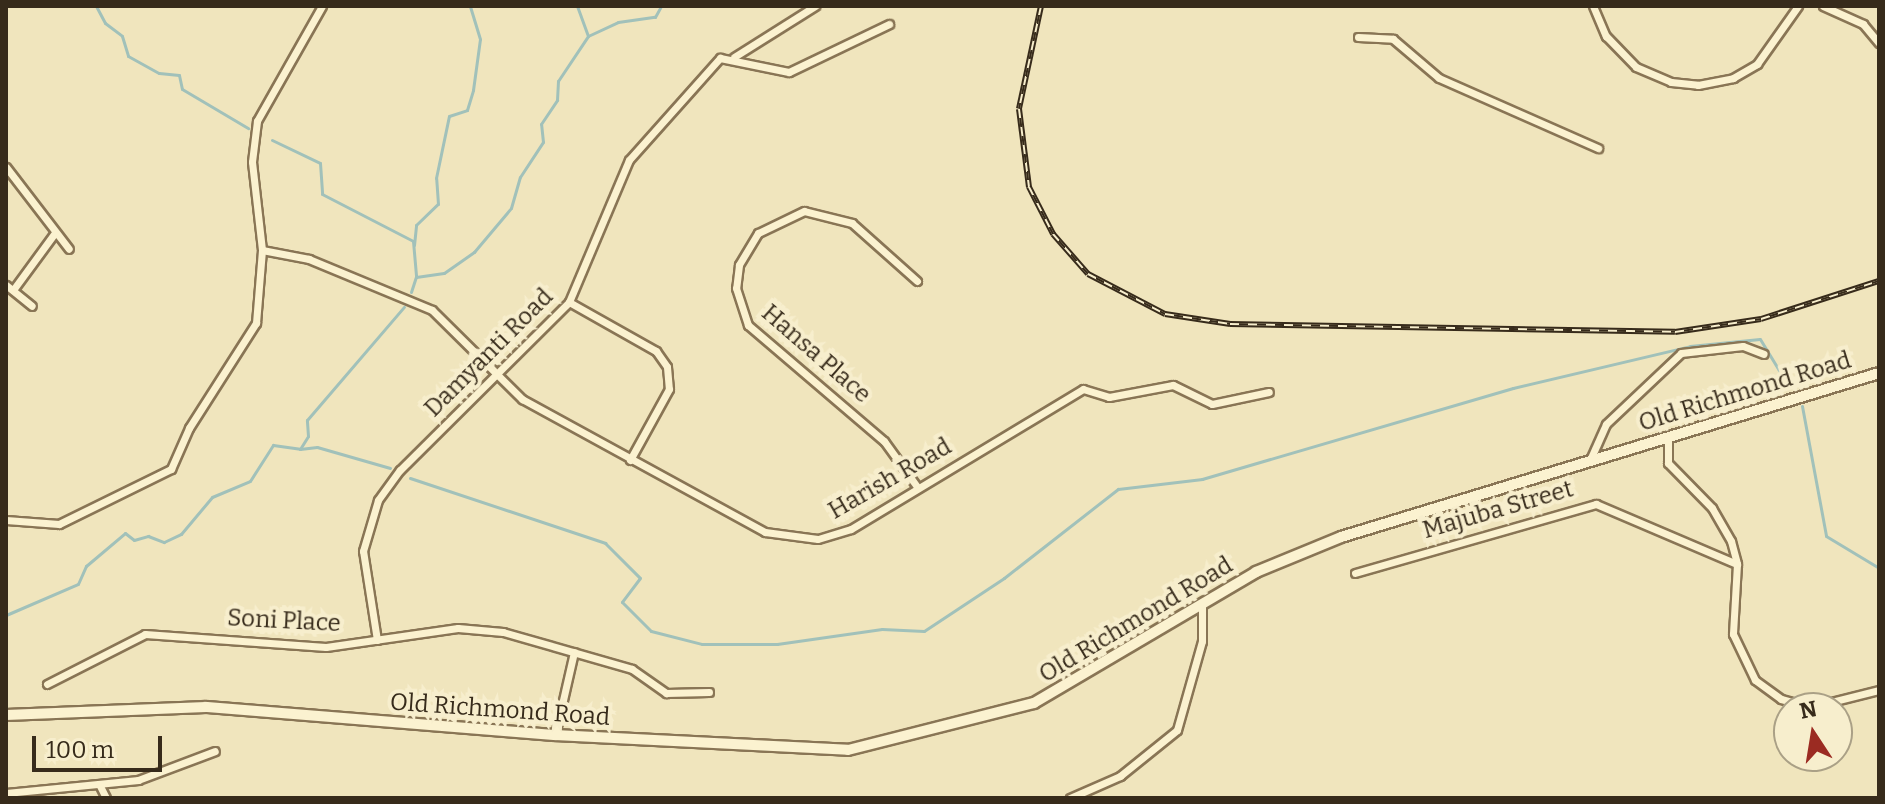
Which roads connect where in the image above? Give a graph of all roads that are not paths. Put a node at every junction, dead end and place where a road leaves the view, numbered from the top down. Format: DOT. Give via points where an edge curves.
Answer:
graph roads {
  1 [pos="815,6"];
  2 [pos="1593,6"];
  3 [pos="1798,6"];
  4 [pos="1823,6"];
  5 [pos="317,8"];
  6 [pos="889,24"];
  7 [pos="1358,37"];
  8 [pos="1879,43"];
  9 [pos="734,57"];
  10 [pos="1598,148"];
  11 [pos="6,167"];
  12 [pos="54,234"];
  13 [pos="69,249"];
  14 [pos="262,250"];
  15 [pos="917,281"];
  16 [pos="9,287"];
  17 [pos="569,302"];
  18 [pos="32,306"];
  19 [pos="1764,354"];
  20 [pos="1879,373"];
  21 [pos="499,376"];
  22 [pos="1269,392"];
  23 [pos="1668,437"];
  24 [pos="630,460"];
  25 [pos="1590,460"];
  26 [pos="918,488"];
  27 [pos="6,520"];
  28 [pos="1737,564"];
  29 [pos="1355,573"];
  30 [pos="1202,603"];
  31 [pos="377,640"];
  32 [pos="574,652"];
  33 [pos="47,684"];
  34 [pos="1879,690"];
  35 [pos="709,692"];
  36 [pos="6,715"];
  37 [pos="555,735"];
  38 [pos="215,751"];
  39 [pos="100,786"];
  40 [pos="6,793"];
  41 [pos="17,794"];
  42 [pos="106,798"];
  43 [pos="1070,798"];
  1 -- 9 [label="street, Damyanti Road"];
  2 -- 3 [label="street" via="1606,36 1636,67 1671,82 1698,85 1733,78 1757,64"];
  4 -- 8 [label="street" via="1863,24"];
  5 -- 14 [label="street" via="257,121 252,162"];
  6 -- 9 [label="street" via="789,72 763,71"];
  7 -- 10 [label="street" via="1393,39 1431,73"];
  9 -- 17 [label="street, Damyanti Road" via="713,62 622,171"];
  11 -- 12 [label="street" via="48,215"];
  12 -- 13 [label="street"];
  12 -- 16 [label="street"];
  14 -- 21 [label="street, Harish Road" via="309,259 432,310"];
  14 -- 27 [label="street" via="262,307 164,475 51,526"];
  15 -- 26 [label="street, Hansa Place" via="852,223 804,211 758,233 739,265 736,288 748,325 884,441"];
  16 -- 18 [label="street"];
  17 -- 21 [label="street, Damyanti Road"];
  17 -- 24 [label="street" via="656,351 667,367 669,389"];
  19 -- 25 [label="street" via="1743,346 1681,353 1600,431"];
  20 -- 23 [label="street, Old Richmond Road"];
  21 -- 24 [label="street, Harish Road" via="557,422"];
  21 -- 31 [label="street, Damyanti Road" via="400,470 370,518 363,551"];
  22 -- 26 [label="street, Harish Road" via="1212,404 1173,385 1109,397 1083,389"];
  23 -- 25 [label="street, Old Richmond Road"];
  23 -- 28 [label="street" via="1668,463 1719,518"];
  24 -- 26 [label="street, Harish Road" via="765,532 805,539 851,529"];
  25 -- 30 [label="street, Old Richmond Road" via="1341,537"];
  28 -- 29 [label="street, Majuba Street" via="1596,504"];
  28 -- 34 [label="street" via="1733,634 1755,680 1781,699 1811,707"];
  30 -- 37 [label="street, Old Richmond Road" via="1034,703 880,744 822,750"];
  30 -- 43 [label="street" via="1202,641 1177,730 1120,776"];
  31 -- 32 [label="street, Soni Place" via="441,628 481,629"];
  31 -- 33 [label="street, Soni Place" via="326,647 145,634"];
  32 -- 35 [label="street, Soni Place" via="632,669 666,693"];
  32 -- 37 [label="street"];
  36 -- 37 [label="street, Old Richmond Road" via="206,707"];
  38 -- 39 [label="street" via="138,780"];
  39 -- 41 [label="street"];
  39 -- 42 [label="street"];
  40 -- 41 [label="street"];
}
